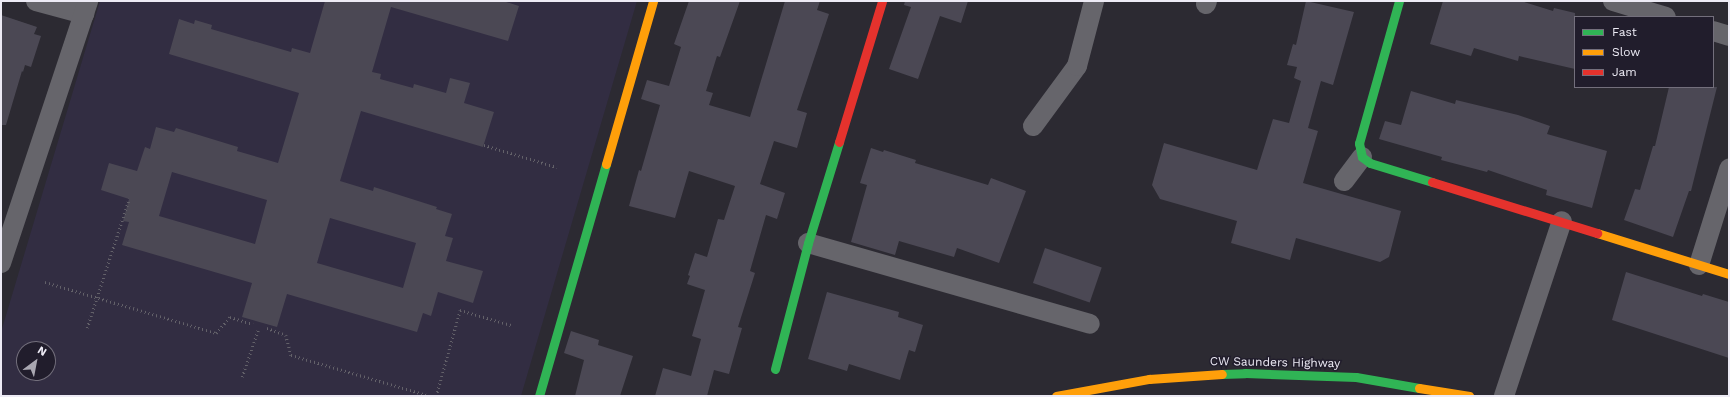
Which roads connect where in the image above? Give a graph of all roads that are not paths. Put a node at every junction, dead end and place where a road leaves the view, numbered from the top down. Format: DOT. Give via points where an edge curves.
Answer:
graph roads {
  1 [pos="36,1"];
  2 [pos="653,1"];
  3 [pos="882,1"];
  4 [pos="1094,1"];
  5 [pos="1399,1"];
  6 [pos="1613,1"];
  7 [pos="86,8"];
  8 [pos="1663,16"];
  9 [pos="1714,31"];
  10 [pos="1729,36"];
  11 [pos="1033,126"];
  12 [pos="1362,157"];
  13 [pos="1729,170"];
  14 [pos="1344,181"];
  15 [pos="1562,221"];
  16 [pos="4,242"];
  17 [pos="808,243"];
  18 [pos="1,264"];
  19 [pos="1699,265"];
  20 [pos="1729,274"];
  21 [pos="1090,324"];
  22 [pos="775,369"];
  23 [pos="539,396"];
  24 [pos="1056,396"];
  25 [pos="1469,396"];
  26 [pos="1504,396"];
  1 -- 7 [label="street"];
  2 -- 23 [label="street"];
  3 -- 17 [label="street"];
  4 -- 11 [label="street" via="1077,66"];
  5 -- 12 [label="street" via="1360,136"];
  6 -- 8 [label="street"];
  7 -- 16 [label="street"];
  9 -- 10 [label="street"];
  12 -- 14 [label="street"];
  12 -- 15 [label="street" via="1370,164"];
  13 -- 19 [label="street"];
  15 -- 19 [label="street"];
  15 -- 26 [label="street"];
  16 -- 18 [label="street"];
  17 -- 21 [label="street"];
  17 -- 22 [label="street"];
  19 -- 20 [label="street"];
  24 -- 25 [label="street, CW Saunders Highway" via="1149,379 1245,373 1356,377"];
}
